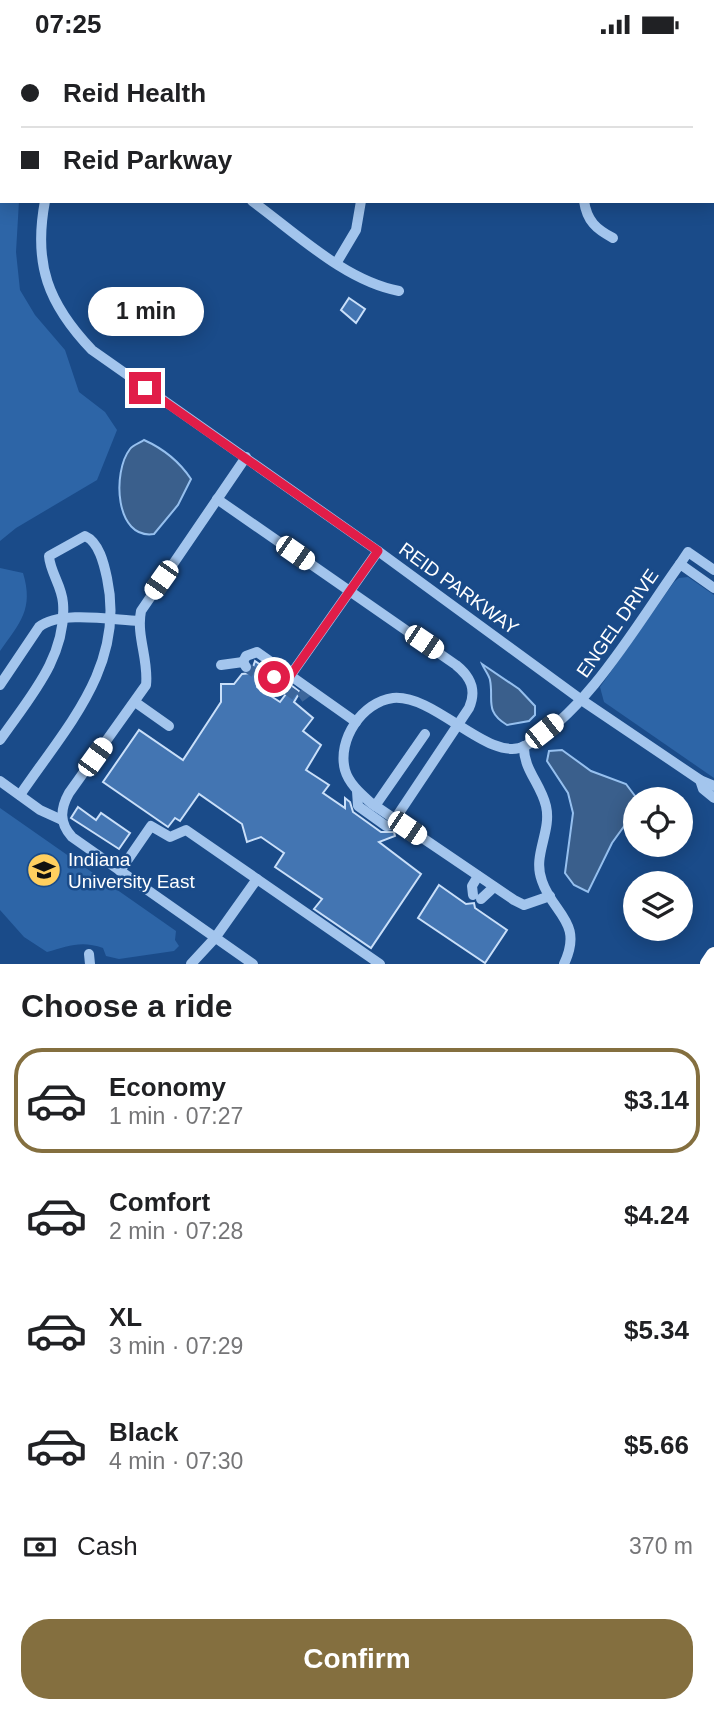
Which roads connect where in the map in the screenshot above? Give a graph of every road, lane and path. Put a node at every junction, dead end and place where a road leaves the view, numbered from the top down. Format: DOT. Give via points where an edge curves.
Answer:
graph roads {
  1 [pos="45,203"];
  2 [pos="255,203"];
  3 [pos="361,203"];
  4 [pos="585,203"];
  5 [pos="613,238"];
  6 [pos="337,263"];
  7 [pos="399,291"];
  8 [pos="246,457"];
  9 [pos="217,499"];
  10 [pos="378,551"];
  11 [pos="680,564"];
  12 [pos="714,570"];
  13 [pos="714,588"];
  14 [pos="349,591"];
  15 [pos="64,618"];
  16 [pos="111,620"];
  17 [pos="139,621"];
  18 [pos="221,665"];
  19 [pos="287,673"];
  20 [pos="264,679"];
  21 [pos="0,685"];
  22 [pos="583,701"];
  23 [pos="135,702"];
  24 [pos="356,722"];
  25 [pos="459,725"];
  26 [pos="169,726"];
  27 [pos="425,734"];
  28 [pos="0,740"];
  29 [pos="524,746"];
  30 [pos="700,780"];
  31 [pos="0,781"];
  32 [pos="714,786"];
  33 [pos="357,791"];
  34 [pos="20,795"];
  35 [pos="714,798"];
  36 [pos="375,806"];
  37 [pos="394,819"];
  38 [pos="62,820"];
  39 [pos="120,870"];
  40 [pos="478,876"];
  41 [pos="257,879"];
  42 [pos="494,887"];
  43 [pos="550,897"];
  44 [pos="215,938"];
  45 [pos="714,955"];
  46 [pos="191,964"];
  47 [pos="253,964"];
  48 [pos="380,964"];
  49 [pos="564,964"];
  50 [pos="708,964"];
  1 -- 8 [label="street, REID PARKWAY" via="40,259 52,295 75,333 111,365"];
  2 -- 6 [label="street"];
  3 -- 6 [label="street" via="356,230"];
  4 -- 5 [label="street" via="596,229"];
  6 -- 7 [label="street" via="377,287"];
  8 -- 9 [label="street"];
  8 -- 10 [label="street, REID PARKWAY"];
  9 -- 14 [label="street"];
  9 -- 17 [label="street" via="147,601"];
  10 -- 14 [label="street"];
  10 -- 22 [label="street, REID PARKWAY"];
  11 -- 12 [label="street" via="688,552"];
  11 -- 13 [label="street, ENGEL DRIVE"];
  11 -- 22 [label="street, ENGEL DRIVE"];
  14 -- 19 [label="street"];
  14 -- 25 [label="street" via="464,671 473,698"];
  15 -- 16 [label="street"];
  15 -- 16 [label="street" via="49,556 85,536 104,563"];
  15 -- 21 [label="street" via="47,620 39,627"];
  15 -- 28 [label="street" via="51,665"];
  16 -- 17 [label="street"];
  16 -- 34 [label="street" via="95,685"];
  17 -- 23 [label="street" via="147,677"];
  18 -- 19 [label="street" via="245,665 251,652 257,652"];
  19 -- 20 [label="street"];
  19 -- 24 [label="street"];
  22 -- 29 [label="street, ENGEL DRIVE"];
  22 -- 30 [label="street, REID PARKWAY"];
  23 -- 26 [label="street"];
  23 -- 38 [label="street" via="68,793"];
  24 -- 25 [label="street" via="375,705 393,698 425,705"];
  24 -- 33 [label="street" via="343,757"];
  25 -- 29 [label="street" via="503,749"];
  25 -- 37 [label="street"];
  27 -- 36 [label="street"];
  29 -- 43 [label="street" via="524,758 547,809 540,866"];
  30 -- 32 [label="street, REID PARKWAY"];
  30 -- 35 [label="street, REID PARKWAY"];
  31 -- 34 [label="street"];
  33 -- 36 [label="street"];
  33 -- 37 [label="street" via="358,806 367,813 386,826"];
  34 -- 38 [label="street"];
  36 -- 37 [label="street"];
  37 -- 40 [label="street"];
  38 -- 39 [label="street" via="72,837"];
  39 -- 41 [label="street" via="151,826 170,837 186,830"];
  39 -- 44 [label="street"];
  40 -- 42 [label="street"];
  40 -- 42 [label="street" via="472,885 477,897"];
  41 -- 44 [label="street"];
  41 -- 48 [label="street"];
  42 -- 43 [label="street" via="524,905"];
  43 -- 49 [label="street" via="570,929 571,944"];
  44 -- 46 [label="street"];
  44 -- 47 [label="street"];
  45 -- 50 [label="highway"];
}
